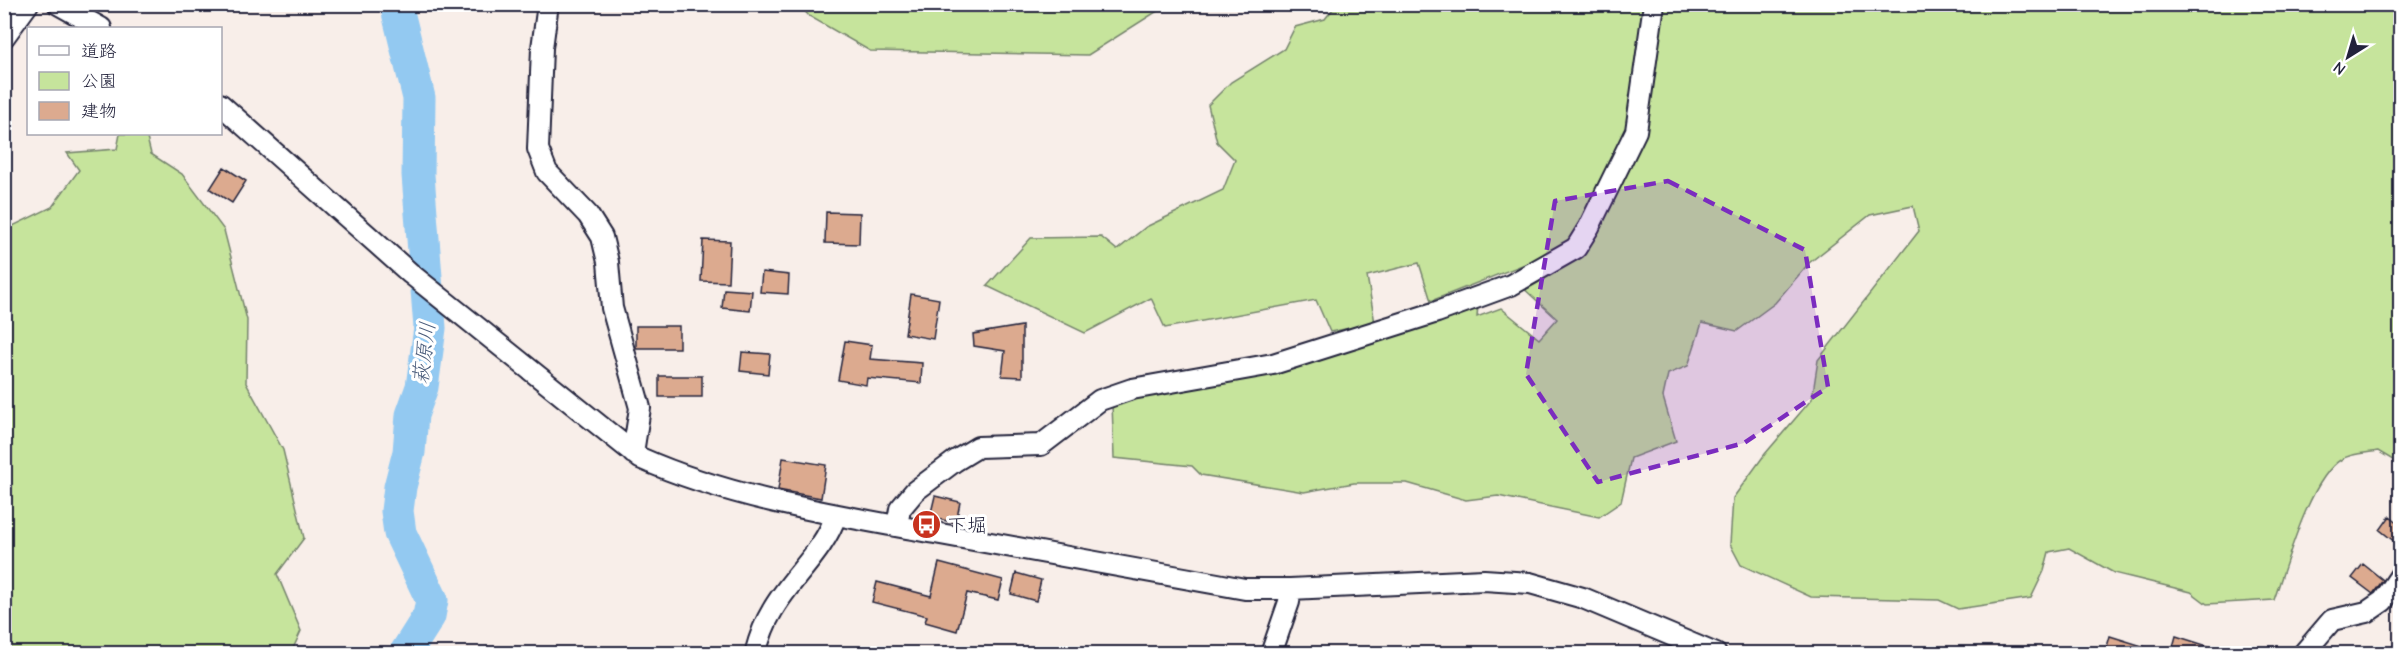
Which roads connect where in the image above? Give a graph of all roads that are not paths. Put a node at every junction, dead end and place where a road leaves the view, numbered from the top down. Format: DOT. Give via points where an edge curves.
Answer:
graph roads {
  1 [pos="28,4"];
  2 [pos="58,4"];
  3 [pos="548,4"];
  4 [pos="1654,4"];
  5 [pos="99,27"];
  6 [pos="4,37"];
  7 [pos="222,106"];
  8 [pos="633,453"];
  9 [pos="836,515"];
  10 [pos="897,526"];
  11 [pos="2400,576"];
  12 [pos="1290,589"];
  13 [pos="754,654"];
  14 [pos="1271,654"];
  15 [pos="1716,654"];
  16 [pos="2303,654"];
  1 -- 6 [label="street"];
  2 -- 5 [label="street"];
  3 -- 8 [label="street" via="538,150 547,172 588,215 602,237 612,308 640,408"];
  4 -- 10 [label="street" via="1636,131 1576,248 1511,285 1426,316 1273,364 1132,389 1100,400 1041,445 978,447 915,491 900,509"];
  7 -- 8 [label="street" via="411,274"];
  8 -- 9 [label="street" via="684,477"];
  9 -- 10 [label="street"];
  9 -- 13 [label="street" via="831,532 772,609"];
  10 -- 12 [label="street" via="1245,589"];
  11 -- 16 [label="street" via="2383,602 2367,612 2332,620"];
  12 -- 14 [label="street"];
  12 -- 15 [label="street" via="1484,580 1530,583 1583,598"];
}
